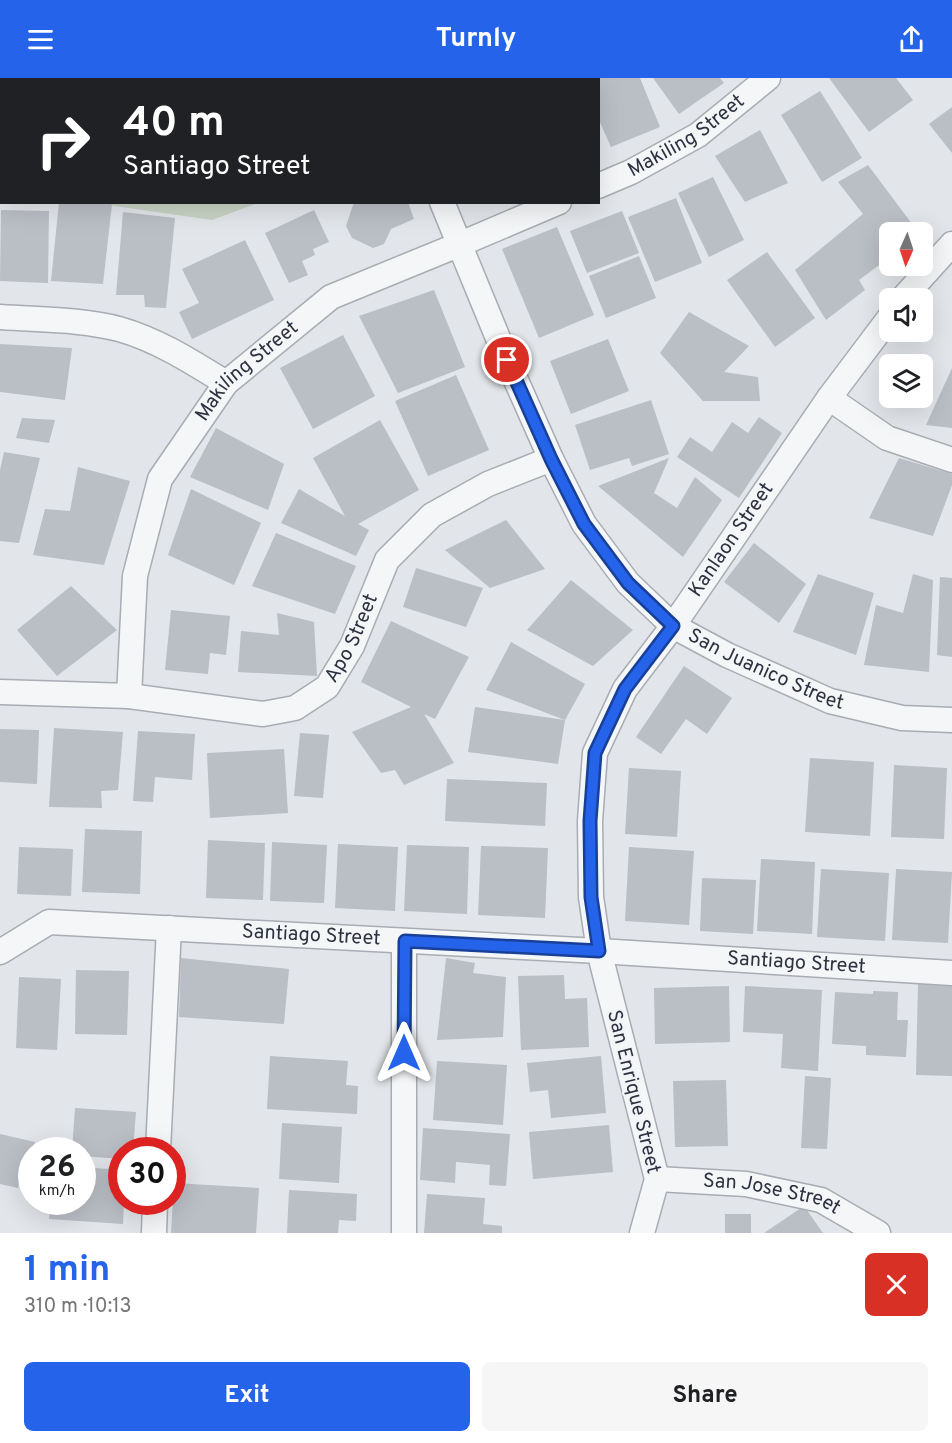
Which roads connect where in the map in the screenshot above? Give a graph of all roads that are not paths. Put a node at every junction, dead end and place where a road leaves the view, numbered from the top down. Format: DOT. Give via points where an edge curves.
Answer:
graph roads {
  1 [pos="768,78"];
  2 [pos="600,185"];
  3 [pos="443,204"];
  4 [pos="554,204"];
  5 [pos="952,244"];
  6 [pos="458,245"];
  7 [pos="912,288"];
  8 [pos="0,318"];
  9 [pos="879,332"];
  10 [pos="226,383"];
  11 [pos="829,398"];
  12 [pos="551,459"];
  13 [pos="952,460"];
  14 [pos="673,626"];
  15 [pos="0,692"];
  16 [pos="129,696"];
  17 [pos="952,720"];
  18 [pos="169,928"];
  19 [pos="405,941"];
  20 [pos="599,951"];
  21 [pos="0,952"];
  22 [pos="952,973"];
  23 [pos="159,1137"];
  24 [pos="657,1179"];
  25 [pos="155,1215"];
  26 [pos="154,1233"];
  27 [pos="404,1233"];
  28 [pos="642,1233"];
  29 [pos="878,1233"];
  1 -- 2 [label="street, Makiling Street" via="698,135"];
  3 -- 6 [label="street, San Juanico Street"];
  4 -- 6 [label="street, Makiling Street"];
  5 -- 7 [label="street"];
  6 -- 10 [label="street, Makiling Street" via="331,297"];
  6 -- 12 [label="street, San Juanico Street"];
  8 -- 10 [label="street" via="83,322 120,329 167,348"];
  9 -- 11 [label="street, Kanlaon Street"];
  10 -- 16 [label="street, Makiling Street" via="160,478 135,576"];
  11 -- 13 [label="street" via="887,438"];
  11 -- 14 [label="street, Kanlaon Street"];
  12 -- 14 [label="street, San Juanico Street" via="584,524 628,583"];
  12 -- 16 [label="street, Apo Street" via="488,484 432,515 387,561 352,646 327,687 295,708 263,714"];
  14 -- 17 [label="street, San Juanico Street" via="830,701 902,718"];
  14 -- 20 [label="street, Kanlaon Street" via="625,689 595,753 590,821 591,897"];
  15 -- 16 [label="street, Apo Street"];
  18 -- 19 [label="street, Santiago Street"];
  18 -- 21 [label="street, Santiago Street" via="49,922"];
  18 -- 23 [label="street"];
  19 -- 20 [label="street, Santiago Street"];
  19 -- 27 [label="street"];
  20 -- 22 [label="street, Santiago Street"];
  20 -- 24 [label="street, San Enrique Street"];
  24 -- 28 [label="street, San Enrique Street"];
  24 -- 29 [label="street, San Jose Street" via="746,1184 821,1200"];
  25 -- 26 [label="street"];
}
